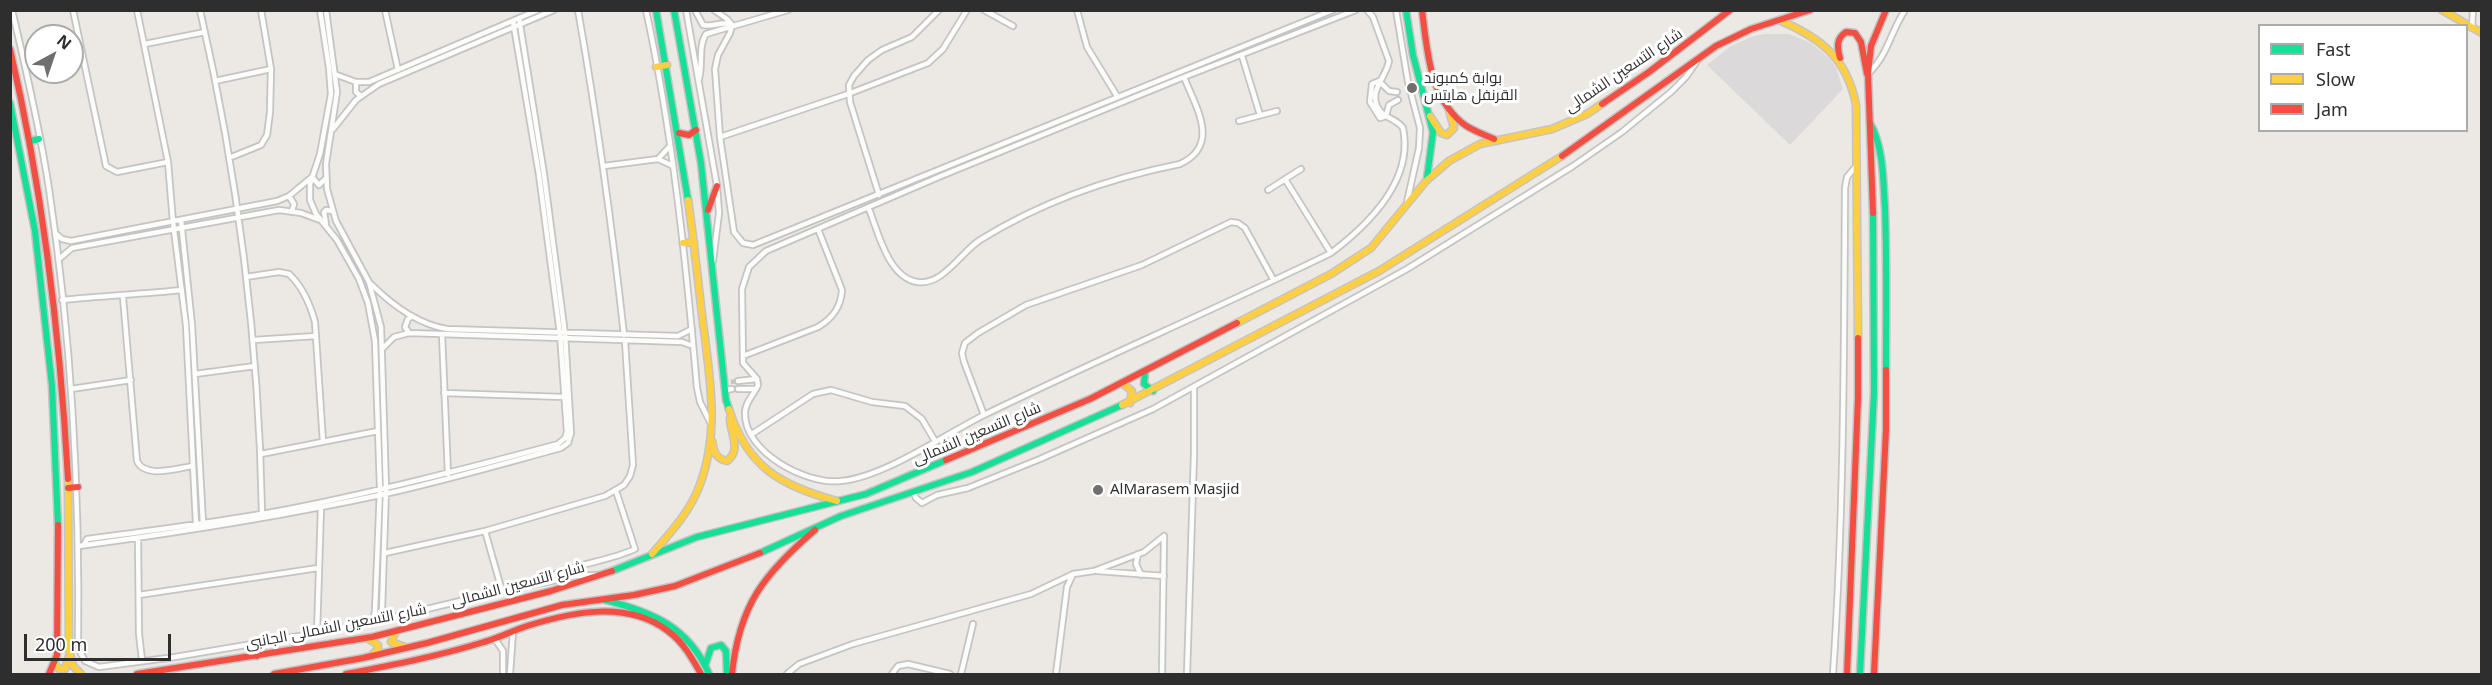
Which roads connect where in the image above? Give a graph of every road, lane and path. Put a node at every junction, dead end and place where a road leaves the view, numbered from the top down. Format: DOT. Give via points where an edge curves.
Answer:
graph roads {
  1 [pos="12,10"];
  2 [pos="137,10"];
  3 [pos="200,10"];
  4 [pos="261,10"];
  5 [pos="320,10"];
  6 [pos="326,10"];
  7 [pos="385,10"];
  8 [pos="538,10"];
  9 [pos="554,10"];
  10 [pos="578,10"];
  11 [pos="646,10"];
  12 [pos="656,10"];
  13 [pos="674,10"];
  14 [pos="686,10"];
  15 [pos="695,10"];
  16 [pos="714,10"];
  17 [pos="788,10"];
  18 [pos="939,10"];
  19 [pos="967,10"];
  20 [pos="984,10"];
  21 [pos="1077,10"];
  22 [pos="1356,10"];
  23 [pos="1367,10"];
  24 [pos="1395,10"];
  25 [pos="1406,10"];
  26 [pos="1422,10"];
  27 [pos="1731,10"];
  28 [pos="1886,10"];
  29 [pos="1905,10"];
  30 [pos="2442,10"];
  31 [pos="2457,10"];
  32 [pos="2473,10"];
  33 [pos="1329,11"];
  34 [pos="1807,11"];
  35 [pos="2449,15"];
  36 [pos="519,18"];
  37 [pos="1779,20"];
  38 [pos="513,21"];
  39 [pos="2465,24"];
  40 [pos="732,25"];
  41 [pos="520,26"];
  42 [pos="1014,26"];
  43 [pos="2468,26"];
  44 [pos="514,28"];
  45 [pos="2472,28"];
  46 [pos="205,32"];
  47 [pos="2481,33"];
  48 [pos="145,44"];
  49 [pos="10,49"];
  50 [pos="1242,56"];
  51 [pos="1701,57"];
  52 [pos="1840,59"];
  53 [pos="24,63"];
  54 [pos="84,65"];
  55 [pos="667,65"];
  56 [pos="656,67"];
  57 [pos="271,69"];
  58 [pos="398,70"];
  59 [pos="1868,74"];
  60 [pos="337,75"];
  61 [pos="1184,77"];
  62 [pos="215,81"];
  63 [pos="699,81"];
  64 [pos="1379,81"];
  65 [pos="356,82"];
  66 [pos="28,84"];
  67 [pos="1410,89"];
  68 [pos="848,94"];
  69 [pos="361,96"];
  70 [pos="1117,96"];
  71 [pos="1413,97"];
  72 [pos="10,103"];
  73 [pos="1449,110"];
  74 [pos="1277,111"];
  75 [pos="1260,115"];
  76 [pos="1386,116"];
  77 [pos="1430,116"];
  78 [pos="1239,121"];
  79 [pos="1870,123"];
  80 [pos="696,130"];
  81 [pos="332,132"];
  82 [pos="679,133"];
  83 [pos="720,137"];
  84 [pos="39,139"];
  85 [pos="1494,139"];
  86 [pos="30,141"];
  87 [pos="670,146"];
  88 [pos="686,148"];
  89 [pos="699,149"];
  90 [pos="229,158"];
  91 [pos="658,159"];
  92 [pos="168,162"];
  93 [pos="1857,165"];
  94 [pos="604,166"];
  95 [pos="673,166"];
  96 [pos="1301,169"];
  97 [pos="542,175"];
  98 [pos="312,177"];
  99 [pos="326,177"];
  100 [pos="1285,179"];
  101 [pos="1426,181"];
  102 [pos="717,186"];
  103 [pos="1268,190"];
  104 [pos="879,195"];
  105 [pos="289,196"];
  106 [pos="1406,208"];
  107 [pos="869,209"];
  108 [pos="237,210"];
  109 [pos="292,211"];
  110 [pos="332,211"];
  111 [pos="707,213"];
  112 [pos="238,218"];
  113 [pos="181,220"];
  114 [pos="321,220"];
  115 [pos="173,222"];
  116 [pos="326,226"];
  117 [pos="182,228"];
  118 [pos="818,229"];
  119 [pos="174,230"];
  120 [pos="55,233"];
  121 [pos="694,242"];
  122 [pos="683,243"];
  123 [pos="1330,253"];
  124 [pos="59,259"];
  125 [pos="712,266"];
  126 [pos="246,277"];
  127 [pos="1273,279"];
  128 [pos="369,282"];
  129 [pos="182,290"];
  130 [pos="123,297"];
  131 [pos="62,300"];
  132 [pos="412,316"];
  133 [pos="56,324"];
  134 [pos="46,325"];
  135 [pos="692,329"];
  136 [pos="409,333"];
  137 [pos="442,334"];
  138 [pos="316,336"];
  139 [pos="563,337"];
  140 [pos="625,338"];
  141 [pos="58,340"];
  142 [pos="253,340"];
  143 [pos="48,341"];
  144 [pos="693,346"];
  145 [pos="382,349"];
  146 [pos="743,356"];
  147 [pos="255,366"];
  148 [pos="1145,372"];
  149 [pos="195,374"];
  150 [pos="757,379"];
  151 [pos="131,380"];
  152 [pos="738,381"];
  153 [pos="1122,383"];
  154 [pos="1194,387"];
  155 [pos="71,389"];
  156 [pos="738,389"];
  157 [pos="756,390"];
  158 [pos="1153,392"];
  159 [pos="444,393"];
  160 [pos="564,397"];
  161 [pos="1130,403"];
  162 [pos="730,414"];
  163 [pos="984,415"];
  164 [pos="711,425"];
  165 [pos="378,431"];
  166 [pos="752,434"];
  167 [pos="711,435"];
  168 [pos="934,441"];
  169 [pos="323,442"];
  170 [pos="261,454"];
  171 [pos="194,466"];
  172 [pos="448,474"];
  173 [pos="78,487"];
  174 [pos="68,488"];
  175 [pos="616,491"];
  176 [pos="383,492"];
  177 [pos="913,492"];
  178 [pos="838,501"];
  179 [pos="321,507"];
  180 [pos="262,513"];
  181 [pos="233,521"];
  182 [pos="203,523"];
  183 [pos="196,524"];
  184 [pos="822,524"];
  185 [pos="485,531"];
  186 [pos="138,537"];
  187 [pos="82,545"];
  188 [pos="385,553"];
  189 [pos="652,554"];
  190 [pos="1138,554"];
  191 [pos="318,568"];
  192 [pos="1094,571"];
  193 [pos="602,574"];
  194 [pos="1073,574"];
  195 [pos="1141,575"];
  196 [pos="1164,576"];
  197 [pos="538,584"];
  198 [pos="502,591"];
  199 [pos="139,595"];
  200 [pos="601,599"];
  201 [pos="385,620"];
  202 [pos="373,622"];
  203 [pos="973,624"];
  204 [pos="398,630"];
  205 [pos="513,631"];
  206 [pos="317,633"];
  207 [pos="367,638"];
  208 [pos="495,639"];
  209 [pos="255,644"];
  210 [pos="407,648"];
  211 [pos="69,650"];
  212 [pos="257,656"];
  213 [pos="371,656"];
  214 [pos="142,660"];
  215 [pos="55,664"];
  216 [pos="706,664"];
  217 [pos="275,674"];
  218 [pos="49,675"];
  219 [pos="81,675"];
  220 [pos="137,675"];
  221 [pos="346,675"];
  222 [pos="503,675"];
  223 [pos="510,675"];
  224 [pos="701,675"];
  225 [pos="709,675"];
  226 [pos="727,675"];
  227 [pos="732,675"];
  228 [pos="787,675"];
  229 [pos="892,675"];
  230 [pos="950,675"];
  231 [pos="961,675"];
  232 [pos="1056,675"];
  233 [pos="1162,675"];
  234 [pos="1187,675"];
  235 [pos="1833,675"];
  236 [pos="1847,675"];
  237 [pos="1860,675"];
  238 [pos="1874,675"];
  1 -- 53 [label="street"];
  2 -- 48 [label="street"];
  3 -- 46 [label="street"];
  4 -- 57 [label="street"];
  5 -- 98 [label="street" via="331,94"];
  6 -- 60 [label="street"];
  7 -- 58 [label="street"];
  8 -- 36 [label="street"];
  9 -- 41 [label="street"];
  10 -- 94 [label="street"];
  11 -- 56 [label="street"];
  12 -- 55 [label="main road"];
  13 -- 80 [label="main road"];
  14 -- 63 [label="street"];
  15 -- 40 [label="street" via="703,25"];
  16 -- 40 [label="street"];
  17 -- 40 [label="street"];
  18 -- 68 [label="street" via="918,33 867,60 854,76"];
  19 -- 68 [label="street" via="951,39 933,59"];
  20 -- 42 [label="street"];
  21 -- 70 [label="street" via="1087,47"];
  22 -- 50 [label="street"];
  23 -- 64 [label="street" via="1373,16 1388,57 1388,66"];
  24 -- 67 [label="street"];
  25 -- 77 [label="main road" via="1413,56"];
  26 -- 73 [label="main road" via="1433,72"];
  27 -- 85 [label="main road, شارع التسعين الشمالى" via="1587,114 1552,129"];
  28 -- 59 [label="main road" via="1870,46"];
  29 -- 59 [label="street" via="1881,61"];
  30 -- 35 [label="main road"];
  31 -- 35 [label="street"];
  32 -- 45 [label="street"];
  33 -- 70 [label="street"];
  34 -- 37 [label="main road, شارع التسعين الشمالى"];
  35 -- 39 [label="main road"];
  36 -- 38 [label="street"];
  36 -- 41 [label="street"];
  37 -- 51 [label="main road, شارع التسعين الشمالى" via="1731,38"];
  37 -- 52 [label="main road" via="1816,39"];
  38 -- 44 [label="street"];
  38 -- 58 [label="street"];
  40 -- 63 [label="street" via="709,32 704,38"];
  40 -- 83 [label="street" via="715,69"];
  41 -- 44 [label="street"];
  41 -- 97 [label="street"];
  43 -- 45 [label="main road"];
  44 -- 69 [label="street" via="379,84"];
  44 -- 97 [label="street"];
  45 -- 47 [label="main road"];
  46 -- 48 [label="street"];
  46 -- 62 [label="street"];
  48 -- 92 [label="street"];
  49 -- 86 [label="main road"];
  50 -- 61 [label="street"];
  50 -- 75 [label="street"];
  51 -- 154 [label="street" via="1658,105 1573,166 1407,269"];
  51 -- 158 [label="main road, شارع التسعين الشمالى" via="1560,158 1462,222 1358,284"];
  52 -- 59 [label="main road" via="1839,38 1855,33 1861,41"];
  52 -- 93 [label="main road" via="1855,99"];
  54 -- 92 [label="street" via="106,165 117,172"];
  55 -- 56 [label="main road"];
  55 -- 82 [label="main road"];
  56 -- 87 [label="street"];
  57 -- 62 [label="street"];
  57 -- 90 [label="street" via="266,138 257,147"];
  58 -- 65 [label="street" via="369,82"];
  59 -- 79 [label="main road"];
  60 -- 65 [label="street"];
  60 -- 81 [label="street"];
  61 -- 107 [label="street"];
  61 -- 107 [label="street" via="1202,126 1203,138 1191,159 1103,183 1032,213 979,241 935,279 918,282 899,272"];
  62 -- 90 [label="street"];
  63 -- 102 [label="street"];
  64 -- 67 [label="street" via="1389,92"];
  64 -- 76 [label="street" via="1376,103"];
  65 -- 69 [label="street" via="356,92"];
  66 -- 84 [label="street"];
  67 -- 71 [label="street"];
  68 -- 83 [label="street"];
  68 -- 104 [label="street"];
  69 -- 81 [label="street"];
  70 -- 104 [label="street"];
  71 -- 76 [label="street" via="1389,105"];
  71 -- 106 [label="street" via="1420,141"];
  72 -- 134 [label="main road" via="33,219"];
  73 -- 77 [label="main road" via="1454,128 1448,135 1440,133"];
  73 -- 85 [label="main road" via="1467,126"];
  74 -- 75 [label="street"];
  75 -- 78 [label="street"];
  76 -- 123 [label="street" via="1401,124 1404,133 1403,156 1395,183 1368,223"];
  77 -- 101 [label="main road" via="1432,149"];
  79 -- 237 [label="main road" via="1874,393"];
  79 -- 238 [label="main road" via="1883,172 1886,238 1886,430"];
  80 -- 82 [label="main road" via="687,135"];
  80 -- 89 [label="main road"];
  81 -- 99 [label="street"];
  82 -- 88 [label="main road"];
  83 -- 104 [label="street" via="734,232 743,243 758,244"];
  84 -- 86 [label="main road"];
  84 -- 120 [label="street"];
  85 -- 101 [label="main road, شارع التسعين الشمالى" via="1456,156"];
  86 -- 133 [label="main road"];
  87 -- 91 [label="street"];
  87 -- 95 [label="street"];
  88 -- 89 [label="main road" via="694,145"];
  88 -- 121 [label="main road"];
  89 -- 111 [label="main road"];
  90 -- 108 [label="street"];
  91 -- 94 [label="street"];
  91 -- 95 [label="street"];
  92 -- 115 [label="street"];
  93 -- 235 [label="street" via="1847,177 1845,188 1844,437"];
  93 -- 236 [label="main road" via="1858,398"];
  94 -- 140 [label="street"];
  95 -- 122 [label="street"];
  96 -- 100 [label="street"];
  97 -- 139 [label="street"];
  98 -- 99 [label="street" via="319,185"];
  98 -- 105 [label="street"];
  98 -- 114 [label="street" via="310,200"];
  99 -- 110 [label="street"];
  100 -- 103 [label="street"];
  100 -- 123 [label="street"];
  101 -- 106 [label="main road, شارع التسعين الشمالى"];
  102 -- 111 [label="main road"];
  102 -- 125 [label="street" via="719,213"];
  105 -- 108 [label="street"];
  105 -- 109 [label="street" via="294,204"];
  106 -- 148 [label="main road, شارع التسعين الشمالى" via="1378,241 1348,265"];
  107 -- 118 [label="street"];
  108 -- 112 [label="street"];
  108 -- 113 [label="street"];
  109 -- 112 [label="street"];
  109 -- 114 [label="street"];
  110 -- 116 [label="street" via="324,212"];
  110 -- 128 [label="street"];
  111 -- 125 [label="main road"];
  112 -- 117 [label="street"];
  112 -- 126 [label="street"];
  113 -- 115 [label="street"];
  113 -- 117 [label="street"];
  114 -- 116 [label="street"];
  115 -- 119 [label="street"];
  115 -- 120 [label="street" via="71,242"];
  116 -- 165 [label="street" via="360,279 368,303 375,341"];
  117 -- 119 [label="street"];
  117 -- 149 [label="street"];
  118 -- 146 [label="street" via="766,251 749,267 742,289"];
  118 -- 146 [label="street" via="842,290 836,311 818,327"];
  119 -- 124 [label="street" via="72,249"];
  119 -- 129 [label="street"];
  120 -- 124 [label="street"];
  121 -- 122 [label="main road"];
  121 -- 164 [label="main road"];
  122 -- 135 [label="street"];
  123 -- 127 [label="street"];
  124 -- 131 [label="street"];
  125 -- 162 [label="main road"];
  126 -- 138 [label="street" via="289,274 309,303"];
  126 -- 142 [label="street"];
  127 -- 163 [label="street"];
  127 -- 163 [label="street" via="1245,228 1231,222 1142,265 1026,305 965,343 964,362"];
  128 -- 132 [label="street"];
  128 -- 145 [label="street"];
  129 -- 130 [label="street"];
  129 -- 171 [label="street"];
  130 -- 131 [label="street"];
  130 -- 151 [label="street"];
  131 -- 155 [label="street"];
  132 -- 136 [label="street" via="405,322"];
  132 -- 139 [label="street" via="447,329"];
  133 -- 134 [label="main road"];
  133 -- 141 [label="main road"];
  134 -- 143 [label="main road"];
  135 -- 140 [label="street" via="678,336"];
  135 -- 144 [label="street"];
  136 -- 137 [label="street"];
  136 -- 145 [label="street" via="394,337"];
  137 -- 139 [label="street"];
  137 -- 159 [label="street"];
  138 -- 142 [label="street"];
  138 -- 169 [label="street"];
  139 -- 140 [label="street"];
  139 -- 160 [label="street"];
  139 -- 176 [label="street" via="571,433 566,445 471,473"];
  140 -- 144 [label="street"];
  140 -- 175 [label="street" via="633,465 630,476"];
  141 -- 143 [label="main road"];
  141 -- 174 [label="main road"];
  142 -- 147 [label="street"];
  143 -- 215 [label="main road" via="59,548"];
  144 -- 164 [label="street" via="700,402"];
  145 -- 176 [label="street"];
  146 -- 150 [label="street" via="744,366"];
  147 -- 149 [label="street"];
  147 -- 170 [label="street"];
  148 -- 153 [label="main road, شارع التسعين الشمالى"];
  148 -- 158 [label="main road" via="1144,385"];
  149 -- 182 [label="street"];
  150 -- 152 [label="street"];
  150 -- 157 [label="street"];
  151 -- 155 [label="street"];
  151 -- 171 [label="street" via="139,466 152,471"];
  153 -- 161 [label="main road" via="1132,391"];
  153 -- 178 [label="main road, شارع التسعين الشمالى" via="887,485"];
  154 -- 177 [label="street" via="968,488 922,503"];
  154 -- 234 [label="street"];
  155 -- 173 [label="street"];
  156 -- 157 [label="street"];
  157 -- 166 [label="street" via="745,411"];
  158 -- 161 [label="main road, شارع التسعين الشمالى"];
  159 -- 160 [label="street"];
  159 -- 172 [label="street"];
  160 -- 172 [label="street" via="567,434 560,443"];
  161 -- 177 [label="main road, شارع التسعين الشمالى" via="1013,455"];
  162 -- 167 [label="main road" via="729,429 736,450 731,459 717,458"];
  162 -- 178 [label="main road" via="743,446 768,472 803,490"];
  163 -- 168 [label="street"];
  164 -- 167 [label="main road"];
  165 -- 169 [label="street"];
  165 -- 176 [label="street"];
  166 -- 168 [label="street" via="767,453 789,470 815,480 839,481 866,476"];
  166 -- 168 [label="street" via="813,394 831,390 872,402 905,406 922,419"];
  167 -- 189 [label="main road" via="701,482 687,512"];
  169 -- 170 [label="street"];
  170 -- 180 [label="street"];
  171 -- 183 [label="street"];
  172 -- 176 [label="street"];
  173 -- 174 [label="main road"];
  173 -- 187 [label="street"];
  174 -- 211 [label="main road"];
  175 -- 185 [label="street"];
  175 -- 197 [label="street" via="634,549"];
  176 -- 179 [label="street"];
  176 -- 180 [label="street"];
  176 -- 188 [label="street"];
  176 -- 202 [label="street"];
  177 -- 184 [label="main road, شارع التسعين الشمالى"];
  178 -- 189 [label="main road, شارع التسعين الشمالى" via="722,530"];
  179 -- 181 [label="street"];
  179 -- 191 [label="street"];
  180 -- 181 [label="street"];
  181 -- 182 [label="street"];
  181 -- 186 [label="street"];
  182 -- 183 [label="street"];
  183 -- 187 [label="street" via="87,539"];
  184 -- 200 [label="main road, شارع التسعين الشمالى" via="690,581"];
  184 -- 227 [label="main road" via="782,558 754,595 739,628"];
  185 -- 188 [label="street"];
  185 -- 198 [label="street"];
  186 -- 187 [label="street"];
  186 -- 199 [label="street"];
  187 -- 214 [label="street, شارع التسعين الشمالى الجانبى" via="78,648 81,657 94,666"];
  188 -- 201 [label="street"];
  189 -- 193 [label="main road, شارع التسعين الشمالى"];
  190 -- 192 [label="street"];
  190 -- 195 [label="street" via="1136,564"];
  190 -- 196 [label="street" via="1164,536"];
  191 -- 199 [label="street"];
  191 -- 206 [label="street"];
  192 -- 194 [label="street"];
  192 -- 195 [label="street"];
  193 -- 197 [label="street, شارع التسعين الشمالى الجانبى"];
  193 -- 204 [label="main road, شارع التسعين الشمالى" via="538,595"];
  194 -- 228 [label="street" via="1031,594 853,644 798,664"];
  194 -- 232 [label="street" via="1067,587"];
  195 -- 196 [label="street"];
  196 -- 233 [label="street"];
  197 -- 198 [label="street, شارع التسعين الشمالى الجانبى"];
  198 -- 201 [label="street, شارع التسعين الشمالى الجانبى"];
  199 -- 214 [label="street"];
  200 -- 210 [label="main road, شارع التسعين الشمالى" via="546,609"];
  200 -- 216 [label="main road" via="633,606 661,619 686,638"];
  201 -- 202 [label="street, شارع التسعين الشمالى الجانبى"];
  202 -- 206 [label="street, شارع التسعين الشمالى الجانبى"];
  203 -- 231 [label="street"];
  204 -- 207 [label="main road, شارع التسعين الشمالى"];
  204 -- 210 [label="main road" via="391,642"];
  205 -- 208 [label="main road"];
  205 -- 223 [label="street"];
  205 -- 224 [label="main road" via="578,612 623,611 645,618 669,633"];
  206 -- 209 [label="street, شارع التسعين الشمالى الجانبى"];
  207 -- 212 [label="main road, شارع التسعين الشمالى"];
  207 -- 213 [label="main road" via="378,645"];
  208 -- 221 [label="main road"];
  208 -- 222 [label="street" via="503,651"];
  209 -- 212 [label="main road"];
  209 -- 214 [label="street, شارع التسعين الشمالى الجانبى"];
  210 -- 213 [label="main road, شارع التسعين الشمالى"];
  211 -- 215 [label="main road" via="67,668"];
  211 -- 219 [label="main road" via="73,666"];
  212 -- 220 [label="main road, شارع التسعين الشمالى"];
  213 -- 217 [label="main road, شارع التسعين الشمالى"];
  215 -- 218 [label="main road"];
  216 -- 225 [label="main road"];
  216 -- 226 [label="main road" via="711,648 721,645 726,651"];
  229 -- 230 [label="street" via="898,666 908,664"];
}
